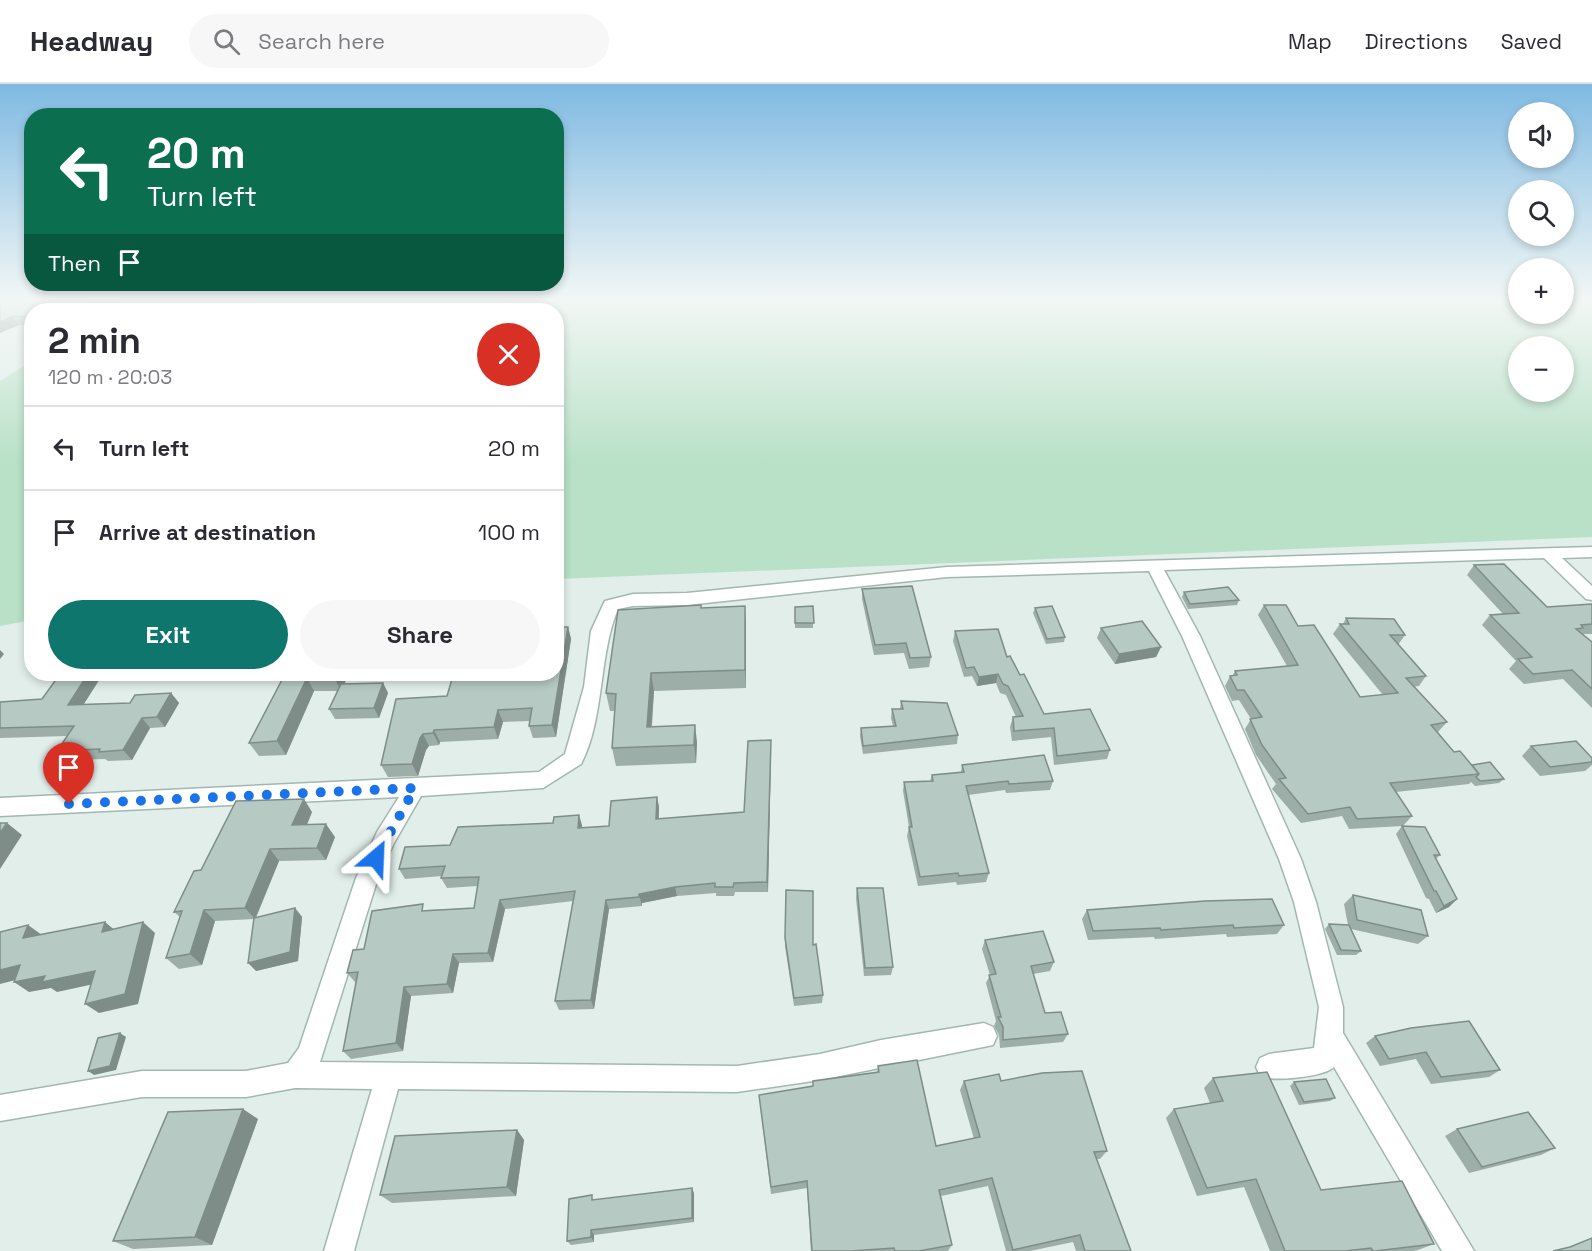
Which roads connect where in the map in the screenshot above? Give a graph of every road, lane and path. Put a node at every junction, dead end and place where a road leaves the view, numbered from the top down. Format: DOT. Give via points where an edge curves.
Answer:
graph roads {
  1 [pos="1592,552"];
  2 [pos="1550,555"];
  3 [pos="1154,566"];
  4 [pos="1592,595"];
  5 [pos="415,788"];
  6 [pos="0,807"];
  7 [pos="984,1036"];
  8 [pos="1330,1036"];
  9 [pos="1269,1067"];
  10 [pos="295,1075"];
  11 [pos="388,1076"];
  12 [pos="0,1108"];
  13 [pos="339,1251"];
  14 [pos="1459,1251"];
  1 -- 2 [label="street"];
  2 -- 3 [label="street"];
  2 -- 4 [label="street"];
  3 -- 5 [label="street" via="947,572 610,605 600,631 593,687 574,758 543,780"];
  3 -- 8 [label="street" via="1191,636 1290,859 1331,1007"];
  5 -- 6 [label="street"];
  5 -- 10 [label="street" via="367,878 310,1056"];
  7 -- 11 [label="street" via="737,1078"];
  8 -- 9 [label="street" via="1324,1060"];
  8 -- 14 [label="street"];
  10 -- 11 [label="street"];
  10 -- 12 [label="street" via="246,1084 142,1084"];
  11 -- 13 [label="street"];
}
